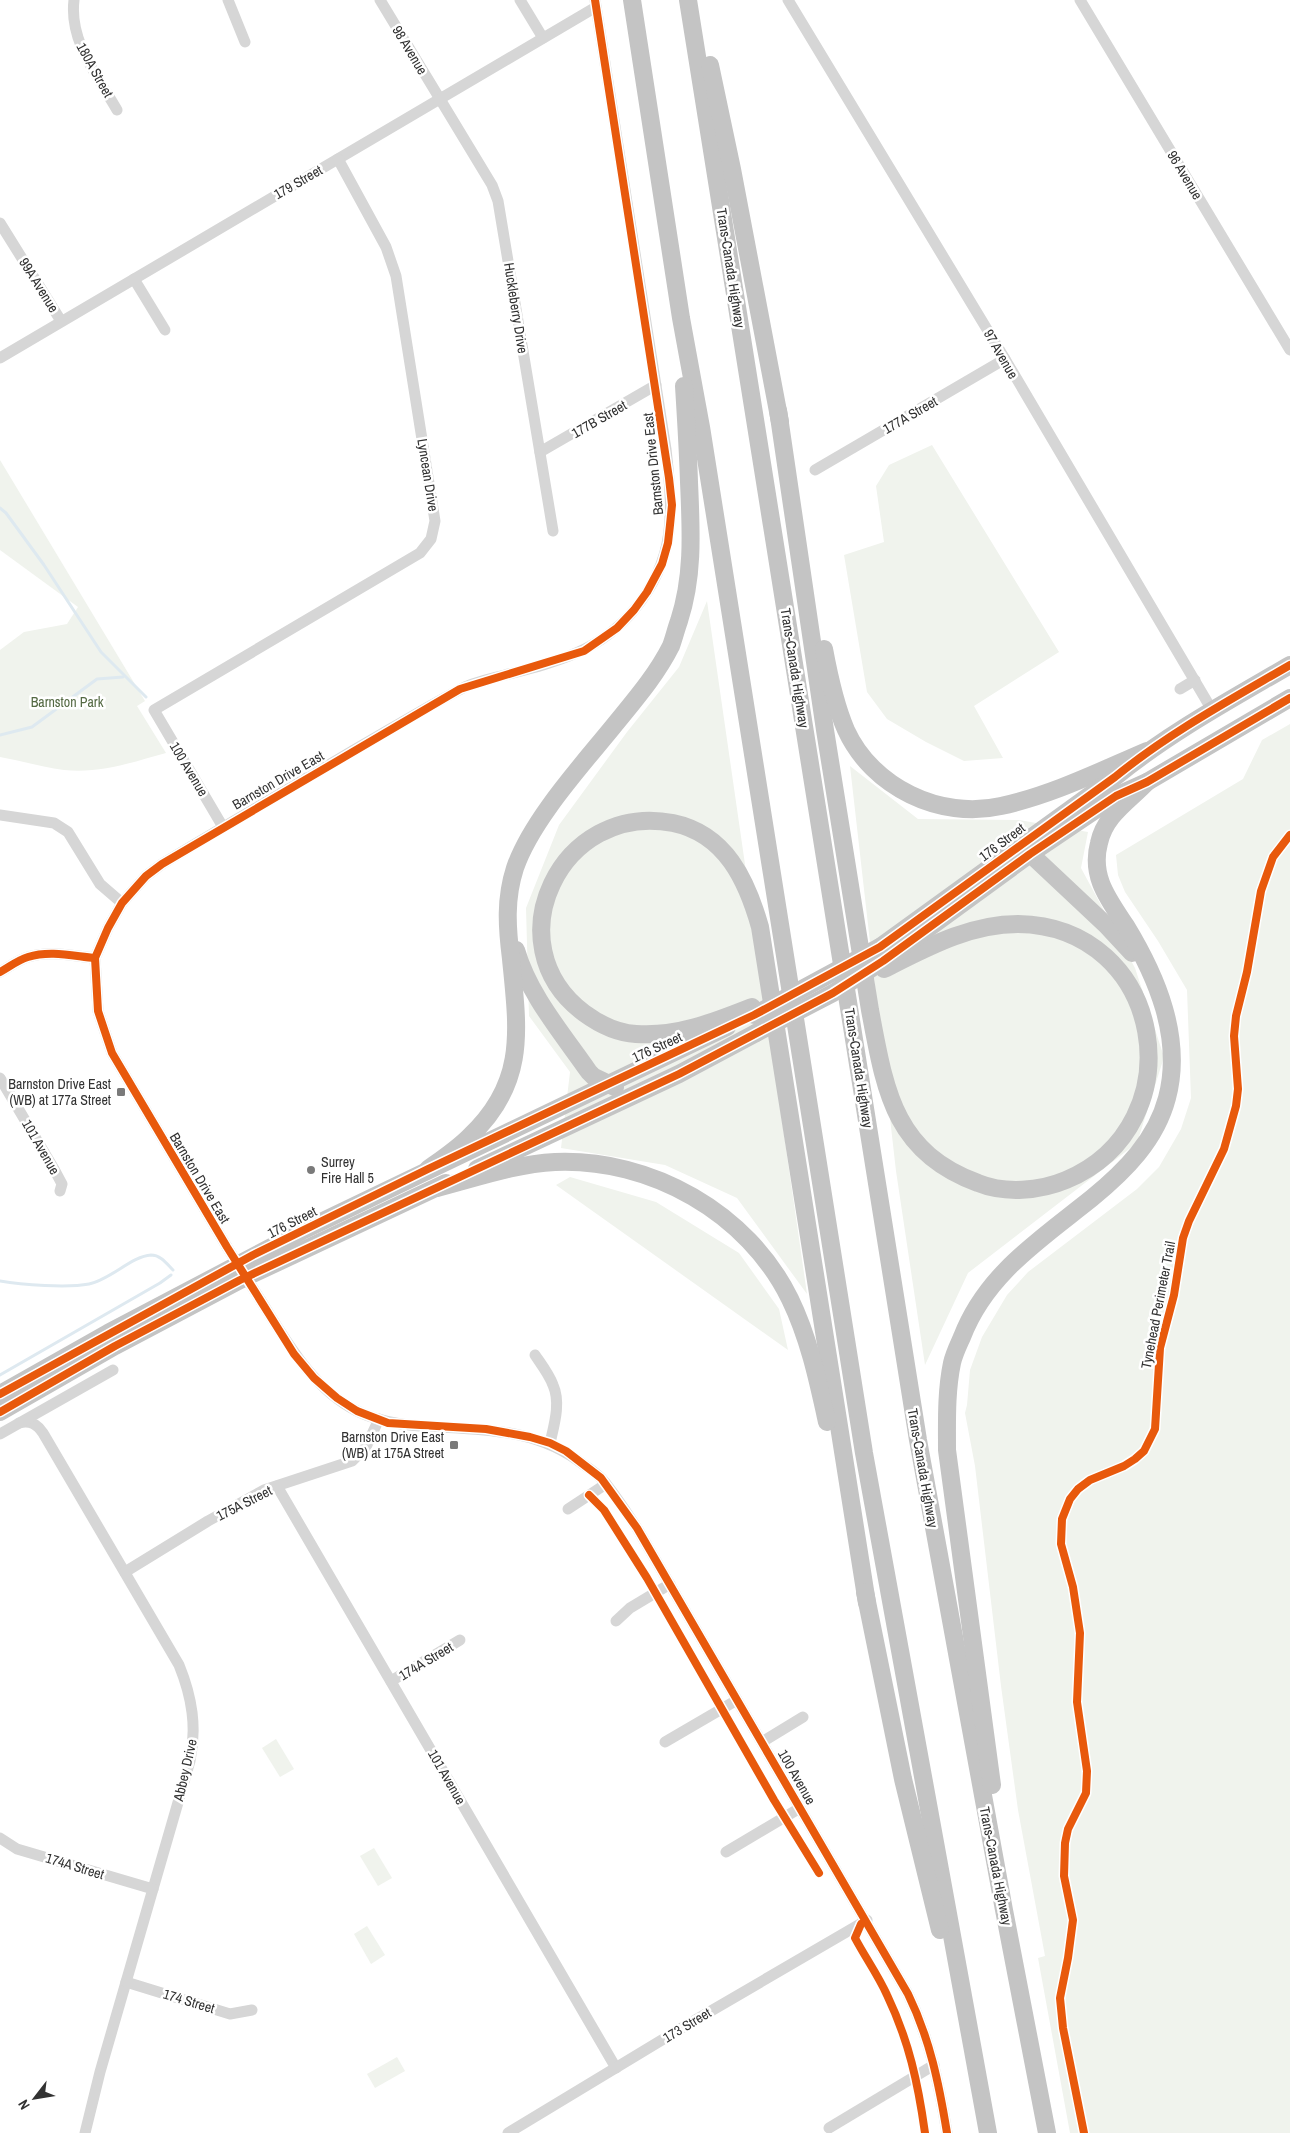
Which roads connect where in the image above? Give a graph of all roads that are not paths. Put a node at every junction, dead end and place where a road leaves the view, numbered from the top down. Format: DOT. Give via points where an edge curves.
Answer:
graph roads {
  1 [pos="74,0"];
  2 [pos="228,0"];
  3 [pos="380,0"];
  4 [pos="520,0"];
  5 [pos="632,0"];
  6 [pos="688,0"];
  7 [pos="696,0"];
  8 [pos="788,0"];
  9 [pos="1080,0"];
  10 [pos="595,4"];
  11 [pos="543,38"];
  12 [pos="246,42"];
  13 [pos="439,100"];
  14 [pos="117,110"];
  15 [pos="338,159"];
  16 [pos="0,223"];
  17 [pos="134,279"];
  18 [pos="681,318"];
  19 [pos="61,321"];
  20 [pos="165,330"];
  21 [pos="1290,350"];
  22 [pos="0,358"];
  23 [pos="1005,359"];
  24 [pos="656,385"];
  25 [pos="778,410"];
  26 [pos="540,452"];
  27 [pos="815,470"];
  28 [pos="554,531"];
  29 [pos="1290,665"];
  30 [pos="1195,680"];
  31 [pos="1180,689"];
  32 [pos="1290,698"];
  33 [pos="154,710"];
  34 [pos="1212,710"];
  35 [pos="1147,751"];
  36 [pos="1147,782"];
  37 [pos="0,815"];
  38 [pos="223,827"];
  39 [pos="1025,849"];
  40 [pos="122,903"];
  41 [pos="506,917"];
  42 [pos="95,958"];
  43 [pos="882,959"];
  44 [pos="0,972"];
  45 [pos="1152,977"];
  46 [pos="753,1011"];
  47 [pos="740,1042"];
  48 [pos="0,1078"];
  49 [pos="606,1084"];
  50 [pos="428,1170"];
  51 [pos="437,1188"];
  52 [pos="60,1191"];
  53 [pos="535,1355"];
  54 [pos="113,1370"];
  55 [pos="0,1394"];
  56 [pos="0,1412"];
  57 [pos="379,1419"];
  58 [pos="19,1423"];
  59 [pos="0,1434"];
  60 [pos="550,1443"];
  61 [pos="577,1459"];
  62 [pos="606,1484"];
  63 [pos="277,1486"];
  64 [pos="568,1509"];
  65 [pos="125,1572"];
  66 [pos="670,1584"];
  67 [pos="867,1603"];
  68 [pos="616,1621"];
  69 [pos="460,1640"];
  70 [pos="391,1681"];
  71 [pos="737,1700"];
  72 [pos="803,1717"];
  73 [pos="665,1742"];
  74 [pos="762,1742"];
  75 [pos="800,1808"];
  76 [pos="0,1838"];
  77 [pos="726,1852"];
  78 [pos="152,1889"];
  79 [pos="1004,1910"];
  80 [pos="867,1920"];
  81 [pos="126,1982"];
  82 [pos="252,2010"];
  83 [pos="934,2065"];
  84 [pos="616,2068"];
  85 [pos="980,2088"];
  86 [pos="829,2128"];
  87 [pos="85,2133"];
  88 [pos="508,2133"];
  89 [pos="947,2133"];
  90 [pos="988,2133"];
  91 [pos="1048,2133"];
  1 -- 14 [label="street, 180A Street" via="77,38"];
  2 -- 12 [label="street"];
  3 -- 13 [label="street, 98 Avenue"];
  4 -- 11 [label="street"];
  5 -- 18 [label="highway"];
  6 -- 79 [label="highway, Trans-Canada Highway" via="918,1440"];
  7 -- 25 [label="highway"];
  8 -- 23 [label="street, 97 Avenue"];
  9 -- 21 [label="street, 96 Avenue"];
  10 -- 11 [label="street, 179 Street"];
  10 -- 24 [label="street, Barnston Drive East"];
  11 -- 13 [label="street, 179 Street"];
  13 -- 15 [label="street, 179 Street"];
  13 -- 26 [label="street, Huckleberry Drive" via="492,185 498,201"];
  15 -- 17 [label="street, 179 Street"];
  15 -- 33 [label="street, Lyncean Drive" via="386,247 396,276 435,521 431,539 420,553"];
  16 -- 19 [label="street, 99A Avenue"];
  17 -- 19 [label="street, 179 Street"];
  17 -- 20 [label="street"];
  18 -- 41 [label="highway" via="692,551 680,616 671,645 643,690 546,812 524,849 516,867"];
  18 -- 85 [label="highway" via="864,1453"];
  19 -- 22 [label="street, 179 Street"];
  23 -- 27 [label="street, 177A Street"];
  23 -- 30 [label="street, 97 Avenue"];
  24 -- 26 [label="street, 177B Street"];
  24 -- 38 [label="street, Barnston Drive East" via="672,505 668,543 662,564 647,592 617,628 584,651 562,660 460,688"];
  25 -- 35 [label="highway" via="838,710 858,751 876,771 894,786 938,806 979,809 1040,796"];
  25 -- 43 [label="highway" via="870,1010 895,1112 917,1144 941,1166 970,1180 1000,1189 1036,1188 1057,1183 1098,1162 1118,1142 1144,1097 1150,1067 1149,1042 1133,989 1095,948 1055,929 997,926"];
  26 -- 28 [label="street, Huckleberry Drive"];
  29 -- 34 [label="highway, 176 Street"];
  30 -- 31 [label="street"];
  30 -- 34 [label="street, 97 Avenue"];
  32 -- 36 [label="highway, 176 Street"];
  33 -- 38 [label="street, 100 Avenue"];
  34 -- 35 [label="highway, 176 Street"];
  35 -- 39 [label="highway, 176 Street"];
  36 -- 39 [label="highway, 176 Street" via="1116,796"];
  36 -- 45 [label="highway" via="1109,820 1099,842 1097,869 1104,893"];
  37 -- 40 [label="street" via="54,823 68,832 100,884"];
  38 -- 40 [label="street, Barnston Drive East" via="146,876"];
  39 -- 43 [label="highway, 176 Street"];
  39 -- 45 [label="highway" via="1119,938"];
  40 -- 42 [label="street, Barnston Drive East"];
  41 -- 49 [label="highway" via="519,959 545,1009 589,1072"];
  41 -- 50 [label="highway" via="517,1047 510,1077 485,1122"];
  42 -- 44 [label="street" via="38,954"];
  42 -- 57 [label="street, Barnston Drive East, bridge" via="98,1011 112,1053 227,1247 294,1354 314,1378 357,1411"];
  43 -- 46 [label="highway, 176 Street, bridge"];
  43 -- 47 [label="highway, 176 Street, bridge" via="832,993"];
  45 -- 79 [label="highway" via="1164,1005 1172,1054 1167,1099 1152,1134 1117,1178 1016,1258 996,1279 975,1308 953,1361 947,1410 947,1450 988,1754"];
  46 -- 49 [label="highway, 176 Street"];
  46 -- 67 [label="highway" via="688,1030 634,1034 618,1031 580,1009 568,999 550,970 542,941 543,910 551,886 566,860 587,840 612,827 634,822 668,822 694,830 715,845 736,868 751,896 761,937"];
  47 -- 49 [label="highway" via="622,1087"];
  47 -- 51 [label="highway, 176 Street" via="618,1104"];
  48 -- 52 [label="street, 101 Avenue" via="62,1184"];
  49 -- 50 [label="highway, 176 Street"];
  50 -- 55 [label="highway, 176 Street" via="245,1260"];
  51 -- 56 [label="highway, 176 Street" via="240,1280"];
  51 -- 67 [label="highway" via="526,1165 603,1164 661,1180 688,1193 749,1241 774,1272 808,1343"];
  53 -- 60 [label="street" via="553,1385 556,1399"];
  54 -- 58 [label="street"];
  57 -- 60 [label="street, Barnston Drive East" via="388,1423 486,1429"];
  57 -- 63 [label="street, 175A Street" via="366,1447 352,1461"];
  58 -- 59 [label="street"];
  58 -- 65 [label="street, Abbey Drive" via="29,1421 40,1428"];
  60 -- 61 [label="street, Barnston Drive East"];
  61 -- 62 [label="street, 100 Avenue"];
  62 -- 64 [label="street"];
  62 -- 66 [label="street, 100 Avenue"];
  63 -- 65 [label="street, 175A Street" via="208,1521"];
  63 -- 70 [label="street, 101 Avenue"];
  65 -- 78 [label="street, Abbey Drive" via="179,1665 190,1693 194,1728 190,1761"];
  66 -- 68 [label="street" via="630,1608"];
  66 -- 71 [label="street, 100 Avenue"];
  67 -- 85 [label="highway" via="903,1780"];
  69 -- 70 [label="street, 174A Street"];
  70 -- 84 [label="street, 101 Avenue"];
  71 -- 73 [label="street"];
  71 -- 74 [label="street, 100 Avenue"];
  72 -- 74 [label="street"];
  74 -- 75 [label="street, 100 Avenue"];
  75 -- 77 [label="street"];
  75 -- 80 [label="street, 100 Avenue"];
  76 -- 78 [label="street, 174A Street" via="17,1849"];
  78 -- 81 [label="street, Abbey Drive"];
  79 -- 91 [label="highway, Trans-Canada Highway"];
  80 -- 83 [label="street, 100 Avenue" via="917,2012"];
  80 -- 84 [label="street, 173 Street"];
  81 -- 82 [label="street, 174 Street" via="230,2014"];
  81 -- 87 [label="street, Abbey Drive"];
  83 -- 86 [label="street"];
  83 -- 89 [label="street, 100 Avenue"];
  84 -- 88 [label="street, 173 Street"];
  85 -- 90 [label="highway"];
}
